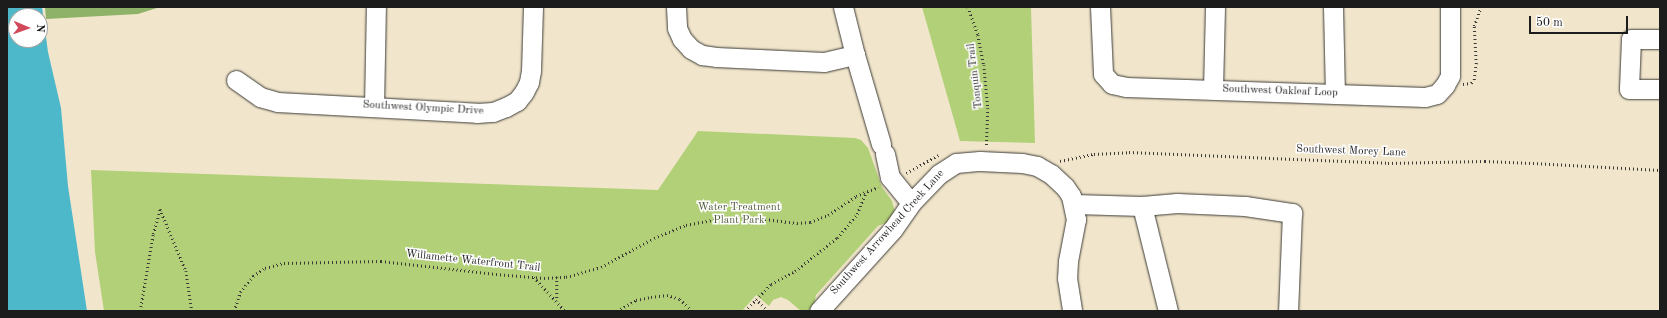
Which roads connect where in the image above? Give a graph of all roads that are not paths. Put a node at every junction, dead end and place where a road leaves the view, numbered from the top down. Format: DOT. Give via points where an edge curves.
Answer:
graph roads {
  1 [pos="376,7"];
  2 [pos="533,7"];
  3 [pos="676,7"];
  4 [pos="844,7"];
  5 [pos="1100,7"];
  6 [pos="1215,7"];
  7 [pos="1333,7"];
  8 [pos="1450,7"];
  9 [pos="1660,39"];
  10 [pos="855,55"];
  11 [pos="236,80"];
  12 [pos="1213,89"];
  13 [pos="1660,89"];
  14 [pos="1335,94"];
  15 [pos="374,107"];
  16 [pos="911,203"];
  17 [pos="1074,204"];
  18 [pos="1142,206"];
  19 [pos="819,311"];
  20 [pos="1072,311"];
  21 [pos="1168,311"];
  22 [pos="1288,311"];
  1 -- 15 [label="street"];
  2 -- 15 [label="street, Southwest Olympic Drive" via="529,82 517,100 506,107 493,112 477,113"];
  3 -- 10 [label="street" via="677,28 682,39 691,49 702,54 716,57 824,62"];
  4 -- 10 [label="street"];
  5 -- 12 [label="street, Southwest Oakleaf Loop" via="1103,74 1112,84 1126,87"];
  6 -- 12 [label="street"];
  7 -- 14 [label="street"];
  8 -- 14 [label="street, Southwest Oakleaf Loop" via="1450,76 1446,86 1437,94 1425,97"];
  9 -- 13 [label="street" via="1631,39 1629,89"];
  10 -- 16 [label="street" via="890,177"];
  11 -- 15 [label="street, Southwest Olympic Drive" via="260,97 277,102"];
  12 -- 14 [label="street, Southwest Oakleaf Loop"];
  16 -- 17 [label="street, Southwest Arrowhead Creek Lane" via="946,167 956,163 980,161 1022,163 1044,169 1065,187"];
  16 -- 19 [label="street, Southwest Arrowhead Creek Lane" via="893,229"];
  17 -- 18 [label="street"];
  17 -- 20 [label="street, Southwest Arrowhead Creek Lane" via="1076,219 1067,278"];
  18 -- 21 [label="street"];
  18 -- 22 [label="street" via="1177,203 1245,206 1292,212"];
}
